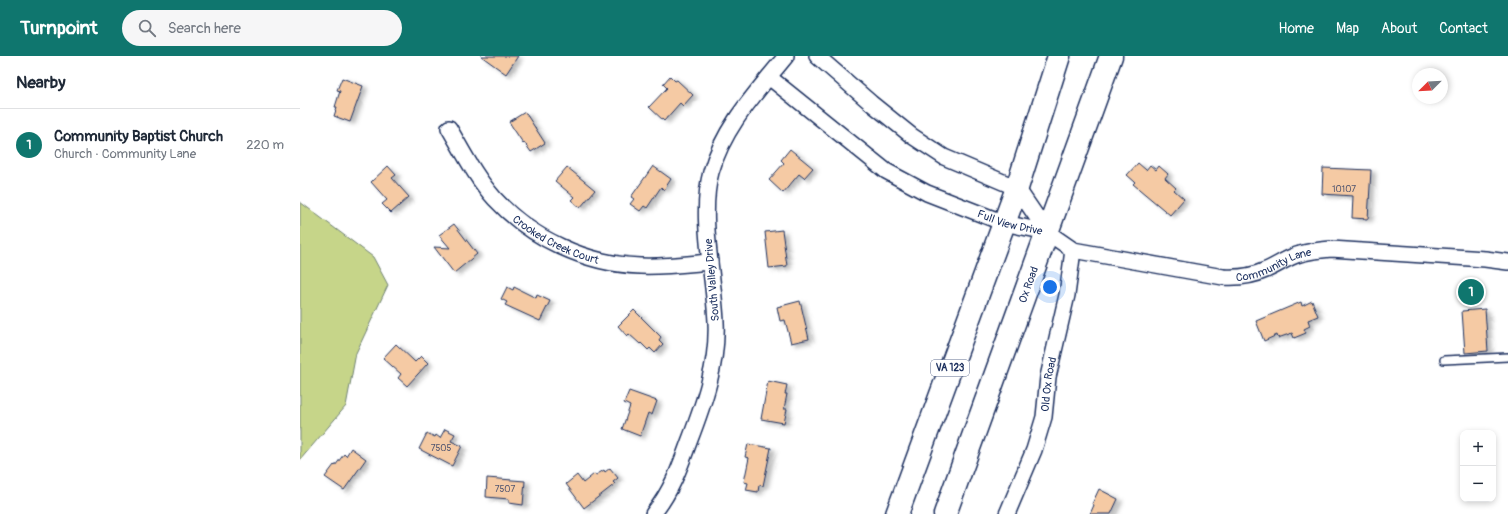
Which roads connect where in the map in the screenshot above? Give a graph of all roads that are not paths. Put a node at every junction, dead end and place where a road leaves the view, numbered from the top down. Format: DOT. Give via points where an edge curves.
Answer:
graph roads {
  1 [pos="786,56"];
  2 [pos="817,56"];
  3 [pos="1059,56"];
  4 [pos="1111,56"];
  5 [pos="769,77"];
  6 [pos="449,128"];
  7 [pos="1017,188"];
  8 [pos="1004,223"];
  9 [pos="1047,232"];
  10 [pos="1073,250"];
  11 [pos="710,262"];
  12 [pos="1508,262"];
  13 [pos="1508,357"];
  14 [pos="1444,360"];
  15 [pos="653,514"];
  16 [pos="897,514"];
  17 [pos="945,514"];
  18 [pos="1007,514"];
  1 -- 5 [label="street, South Valley Drive"];
  2 -- 7 [label="street" via="912,136 944,157"];
  3 -- 7 [label="highway, VA 123"];
  4 -- 9 [label="highway, Ox Road"];
  5 -- 8 [label="street, Full View Drive" via="886,171 927,193"];
  5 -- 11 [label="street, South Valley Drive" via="738,116 717,153 707,197"];
  6 -- 11 [label="street, Crooked Creek Court" via="478,177 495,198 521,222 552,242 587,257 624,264 641,266"];
  7 -- 8 [label="highway, VA 123"];
  7 -- 9 [label="street, Full View Drive"];
  8 -- 9 [label="street, Full View Drive"];
  8 -- 16 [label="highway, VA 123"];
  9 -- 10 [label="street, Community Lane"];
  9 -- 17 [label="highway, Ox Road"];
  10 -- 12 [label="street, Community Lane" via="1223,277 1259,272 1314,250 1331,249"];
  10 -- 18 [label="street, Old Ox Road" via="1067,295 1048,377 1044,418 1034,450"];
  11 -- 15 [label="street, South Valley Drive" via="716,323 713,365 706,398 676,478 665,499"];
  13 -- 14 [label="lane"];
}
